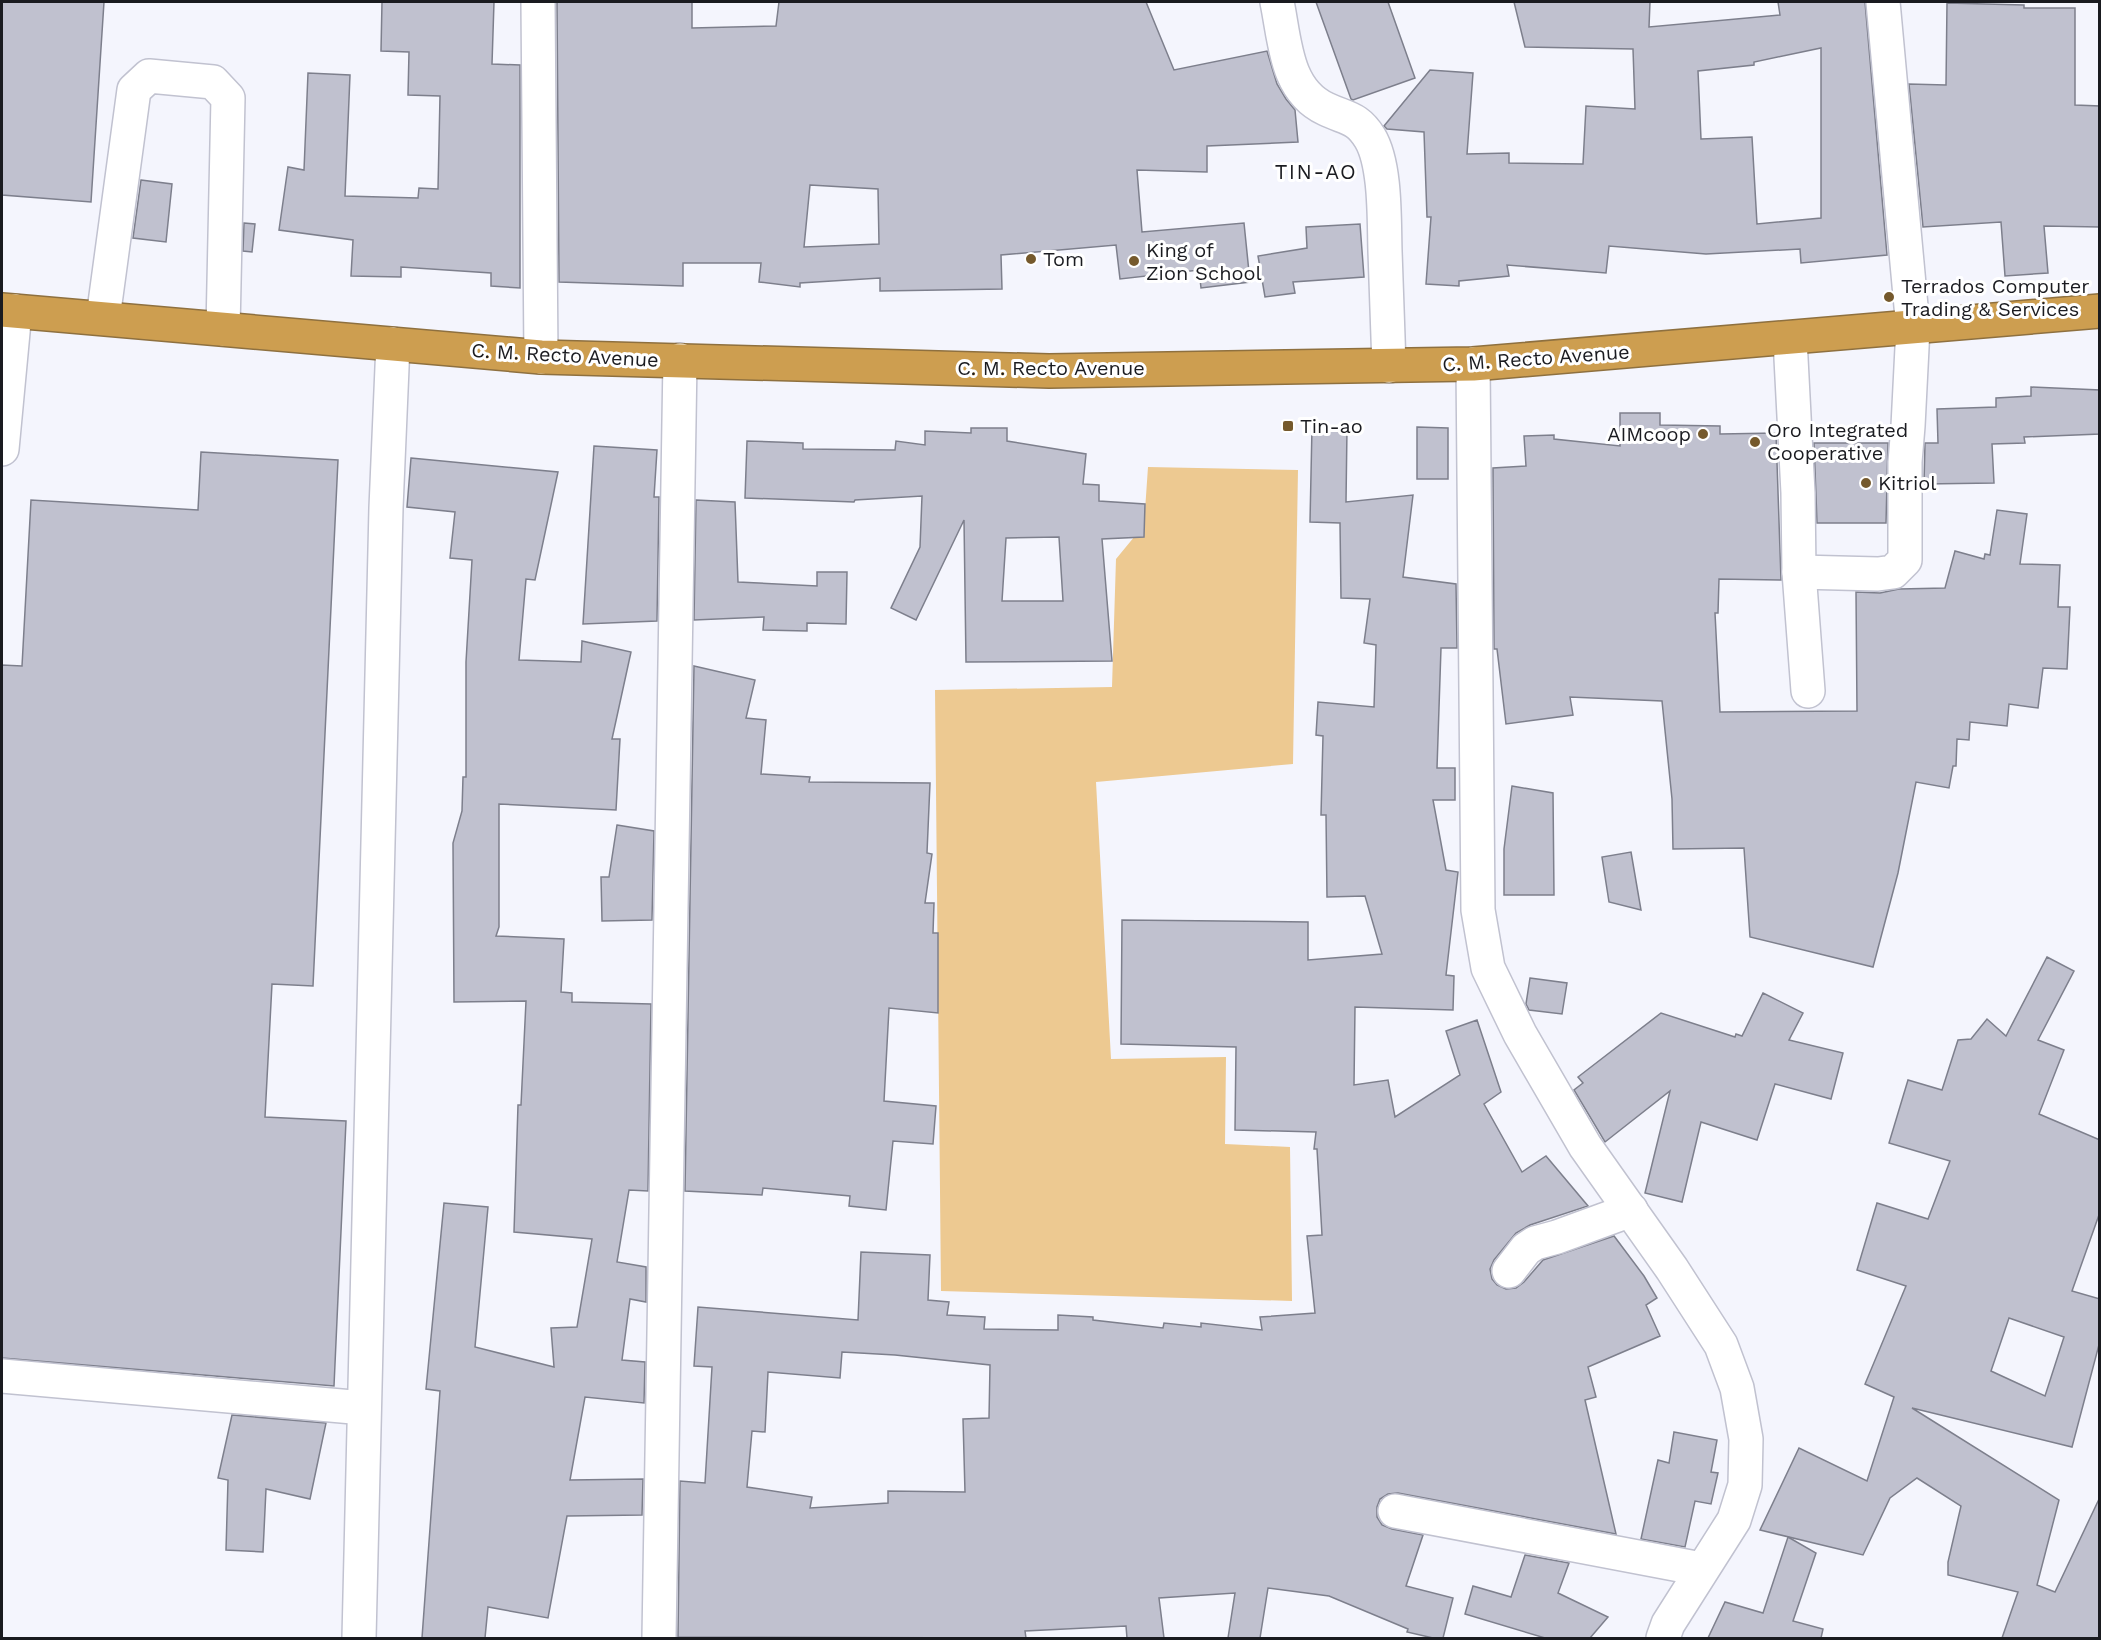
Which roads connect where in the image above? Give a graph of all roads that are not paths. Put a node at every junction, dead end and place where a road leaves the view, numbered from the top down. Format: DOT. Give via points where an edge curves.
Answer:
graph roads {
  1 [pos="538,2"];
  2 [pos="1277,2"];
  3 [pos="1883,2"];
  4 [pos="8,310"];
  5 [pos="2100,311"];
  6 [pos="103,318"];
  7 [pos="1912,328"];
  8 [pos="223,329"];
  9 [pos="1790,339"];
  10 [pos="393,344"];
  11 [pos="541,357"];
  12 [pos="680,360"];
  13 [pos="1473,364"];
  14 [pos="1389,366"];
  15 [pos="2,449"];
  16 [pos="1799,572"];
  17 [pos="1808,691"];
  18 [pos="1630,1209"];
  19 [pos="1509,1271"];
  20 [pos="2,1376"];
  21 [pos="364,1408"];
  22 [pos="1395,1511"];
  23 [pos="1701,1569"];
  24 [pos="359,1638"];
  25 [pos="659,1638"];
  26 [pos="1663,1638"];
  1 -- 11 [label="street"];
  2 -- 14 [label="street" via="1296,83 1323,109 1359,123 1372,141 1383,180"];
  3 -- 7 [label="street"];
  4 -- 6 [label="highway, C. M. Recto Avenue"];
  4 -- 15 [label="street"];
  5 -- 7 [label="highway, C. M. Recto Avenue"];
  6 -- 8 [label="highway, C. M. Recto Avenue"];
  6 -- 8 [label="street" via="134,90 149,76 213,82 228,98"];
  7 -- 9 [label="highway, C. M. Recto Avenue"];
  7 -- 16 [label="street" via="1905,560 1893,572 1878,574"];
  8 -- 10 [label="highway, C. M. Recto Avenue"];
  9 -- 13 [label="highway, C. M. Recto Avenue"];
  9 -- 16 [label="street"];
  10 -- 11 [label="highway, C. M. Recto Avenue"];
  10 -- 21 [label="street"];
  11 -- 12 [label="highway, C. M. Recto Avenue"];
  12 -- 14 [label="highway, C. M. Recto Avenue" via="1049,371"];
  12 -- 25 [label="street"];
  13 -- 14 [label="highway, C. M. Recto Avenue"];
  13 -- 18 [label="street" via="1478,910 1488,968 1520,1034 1585,1146"];
  16 -- 17 [label="street"];
  18 -- 19 [label="street" via="1535,1243"];
  18 -- 23 [label="street" via="1721,1345 1737,1388 1746,1438 1745,1485 1734,1520"];
  20 -- 21 [label="street"];
  21 -- 24 [label="street"];
  22 -- 23 [label="street"];
  23 -- 26 [label="street"];
}
